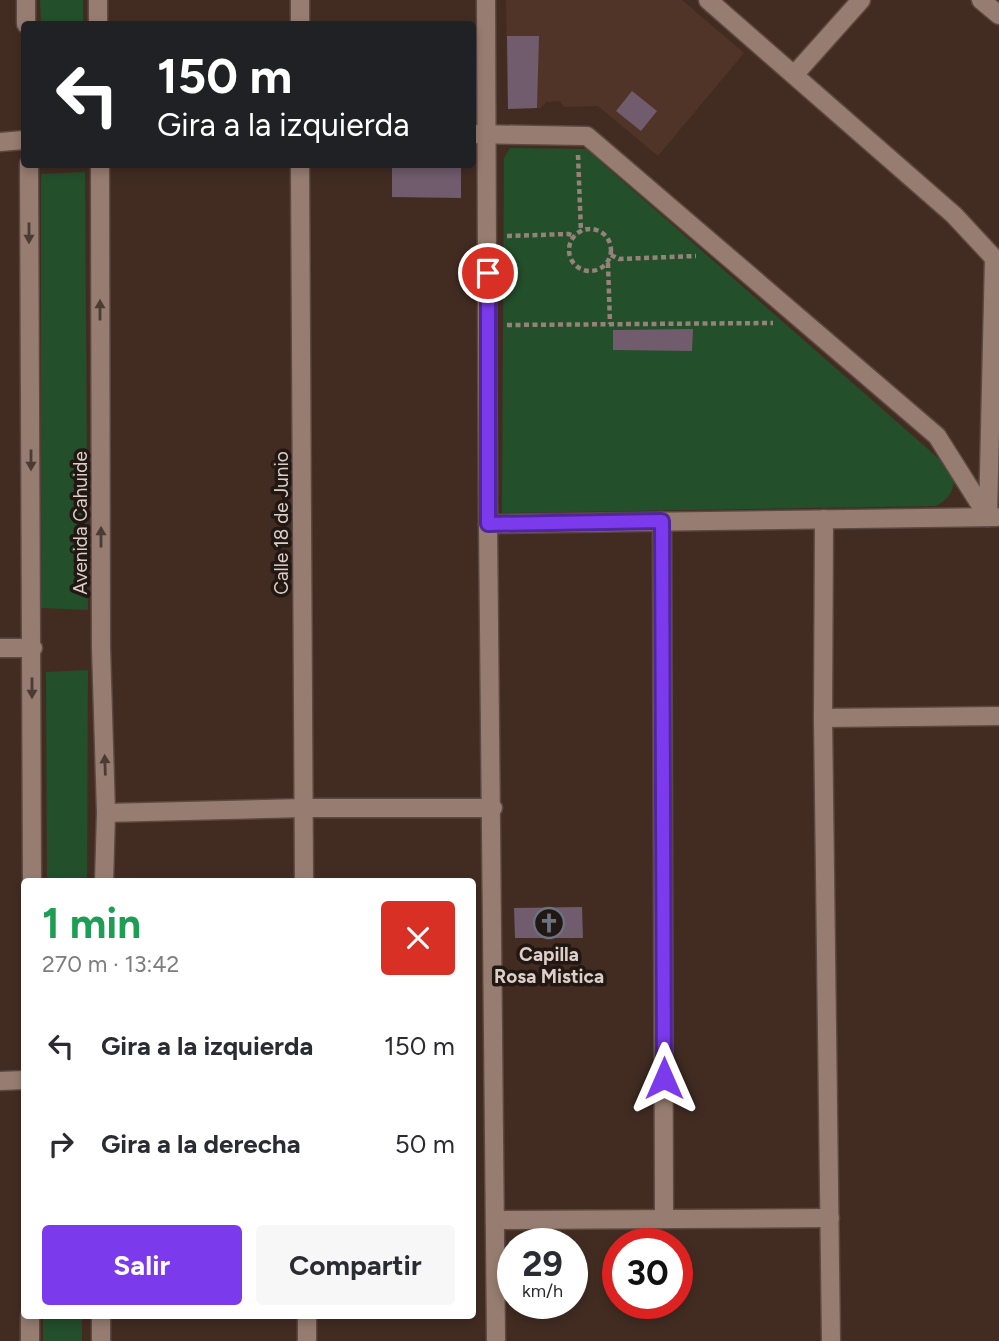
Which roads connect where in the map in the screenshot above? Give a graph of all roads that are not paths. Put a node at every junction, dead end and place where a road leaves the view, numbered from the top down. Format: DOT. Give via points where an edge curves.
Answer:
graph roads {
  1 [pos="26,0"];
  2 [pos="98,0"];
  3 [pos="300,0"];
  4 [pos="486,0"];
  5 [pos="708,0"];
  6 [pos="860,0"];
  7 [pos="981,0"];
  8 [pos="999,15"];
  9 [pos="26,21"];
  10 [pos="98,21"];
  11 [pos="300,21"];
  12 [pos="795,74"];
  13 [pos="480,134"];
  14 [pos="21,140"];
  15 [pos="0,142"];
  16 [pos="29,168"];
  17 [pos="100,168"];
  18 [pos="300,168"];
  19 [pos="994,472"];
  20 [pos="994,517"];
  21 [pos="824,519"];
  22 [pos="662,521"];
  23 [pos="488,524"];
  24 [pos="0,648"];
  25 [pos="33,648"];
  26 [pos="999,716"];
  27 [pos="823,718"];
  28 [pos="304,808"];
  29 [pos="493,808"];
  30 [pos="106,813"];
  31 [pos="32,878"];
  32 [pos="104,878"];
  33 [pos="304,878"];
  34 [pos="21,1080"];
  35 [pos="0,1081"];
  36 [pos="664,1217"];
  37 [pos="830,1217"];
  38 [pos="495,1220"];
  39 [pos="30,1319"];
  40 [pos="101,1319"];
  41 [pos="307,1319"];
  42 [pos="30,1341"];
  43 [pos="102,1341"];
  44 [pos="307,1341"];
  45 [pos="496,1341"];
  46 [pos="831,1341"];
  1 -- 9 [label="street"];
  2 -- 10 [label="street"];
  3 -- 11 [label="street"];
  4 -- 13 [label="street"];
  5 -- 12 [label="street"];
  6 -- 12 [label="street"];
  7 -- 8 [label="street"];
  12 -- 19 [label="street" via="954,215 995,258"];
  13 -- 20 [label="street" via="587,136 937,436"];
  13 -- 23 [label="street"];
  14 -- 15 [label="street"];
  16 -- 25 [label="street, one-way"];
  30 -- 17 [label="street, Avenida Cahuide, one-way"];
  18 -- 28 [label="street, Calle 18 de Junio"];
  19 -- 20 [label="street"];
  20 -- 21 [label="street"];
  21 -- 22 [label="street"];
  21 -- 27 [label="street"];
  22 -- 23 [label="street"];
  22 -- 36 [label="street"];
  23 -- 29 [label="street"];
  24 -- 25 [label="street"];
  25 -- 31 [label="street, one-way"];
  26 -- 27 [label="street"];
  27 -- 37 [label="street"];
  28 -- 29 [label="street"];
  28 -- 30 [label="street"];
  28 -- 33 [label="street, Calle 18 de Junio"];
  29 -- 38 [label="street"];
  30 -- 32 [label="street, Avenida Cahuide"];
  34 -- 35 [label="street"];
  36 -- 37 [label="street"];
  36 -- 38 [label="street"];
  37 -- 46 [label="street"];
  38 -- 45 [label="street"];
  39 -- 42 [label="street"];
  40 -- 43 [label="street"];
  41 -- 44 [label="street"];
}
